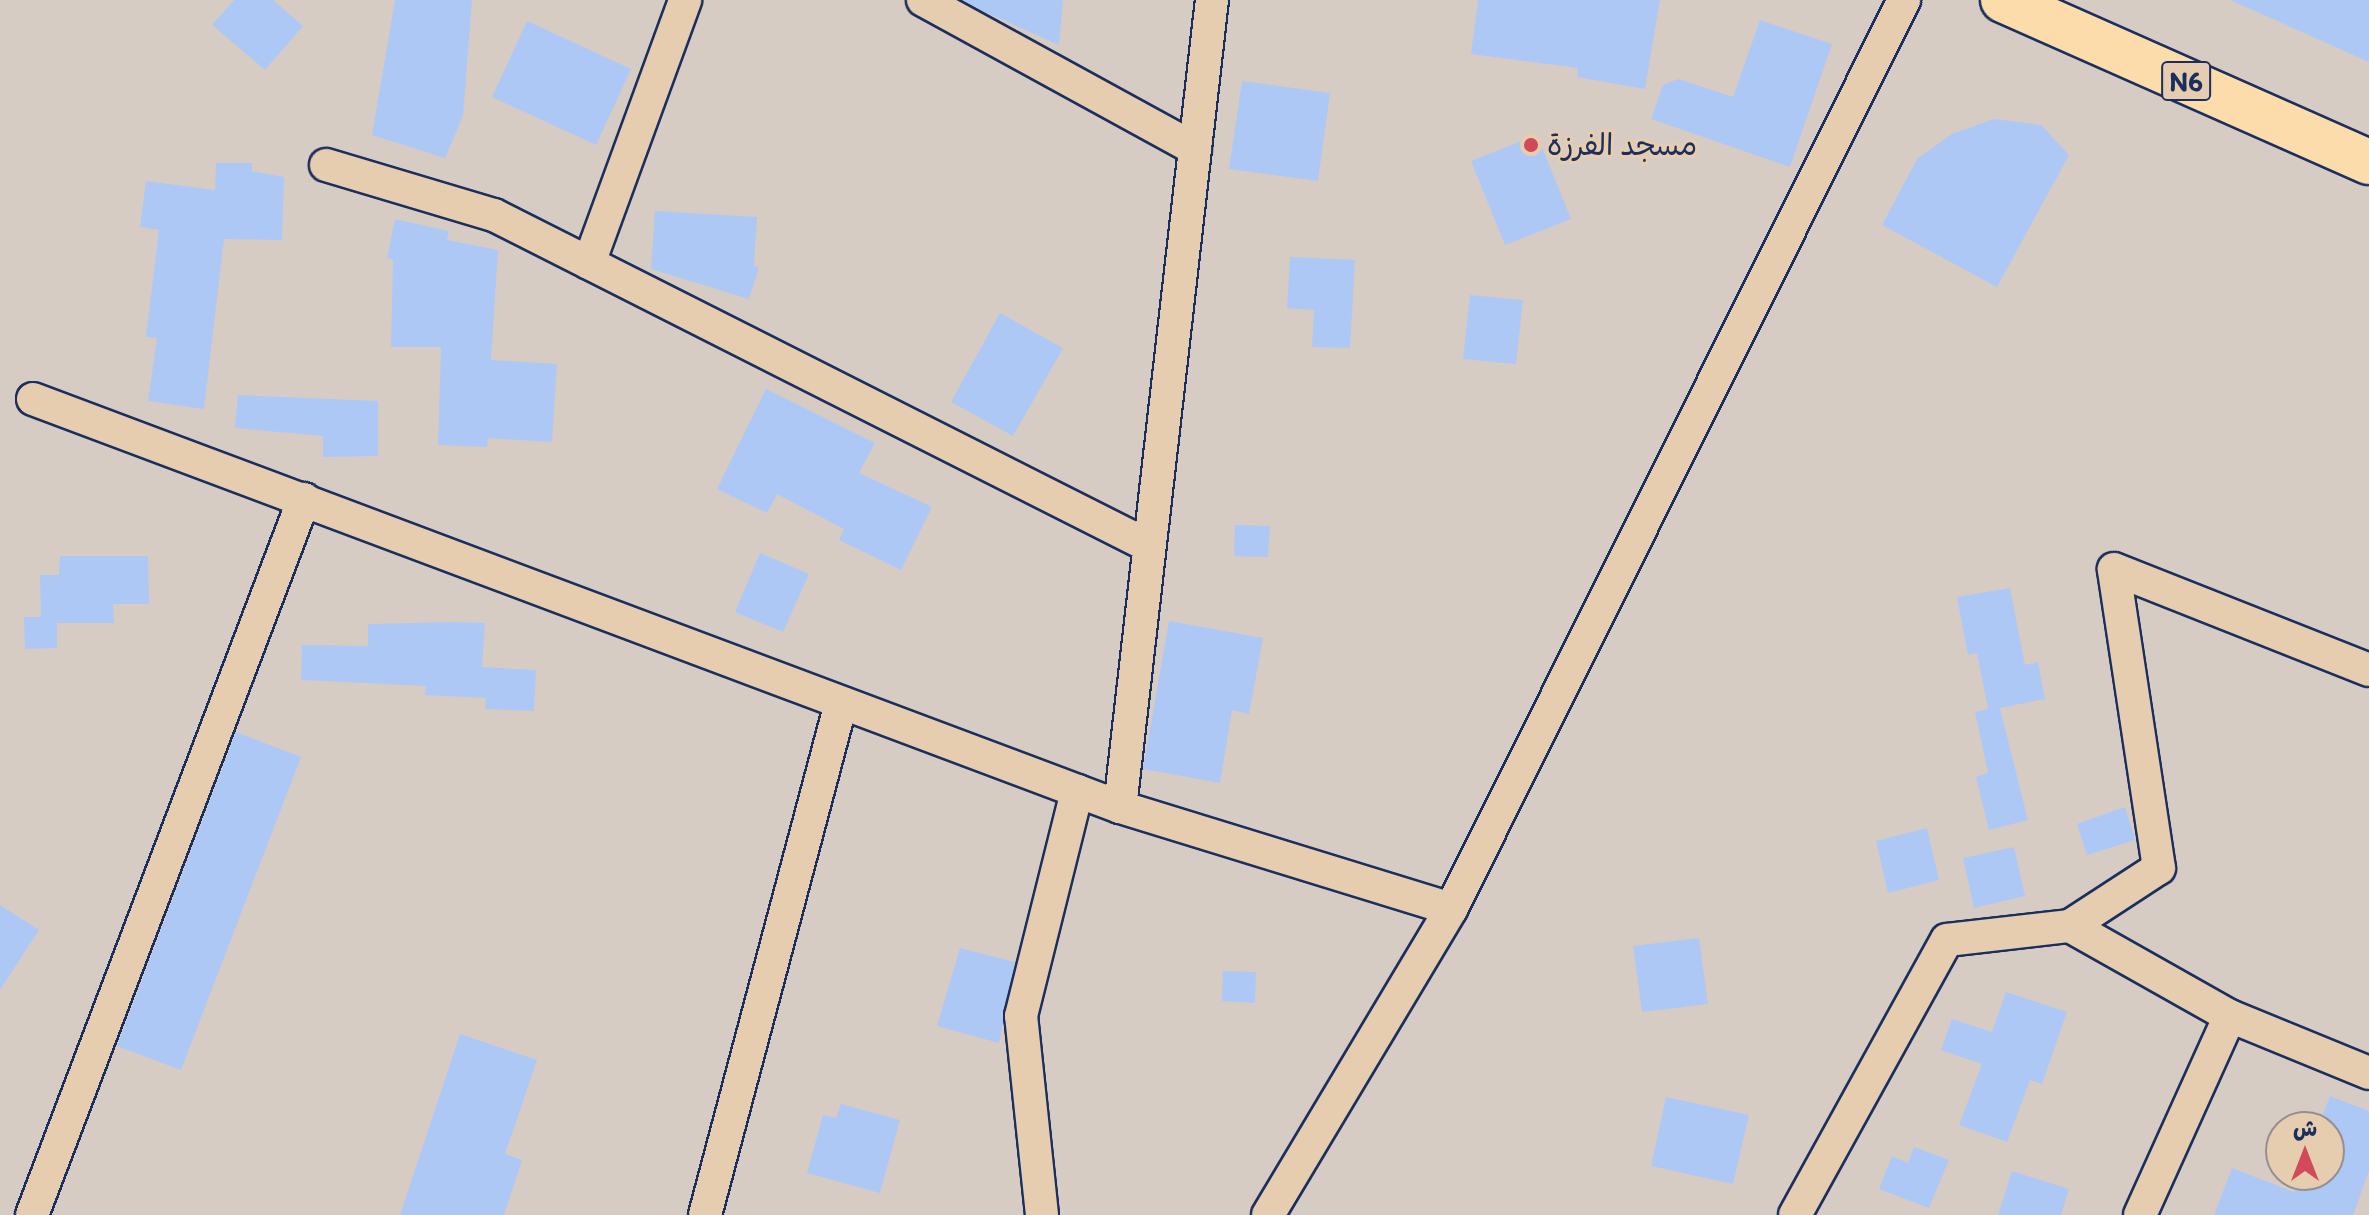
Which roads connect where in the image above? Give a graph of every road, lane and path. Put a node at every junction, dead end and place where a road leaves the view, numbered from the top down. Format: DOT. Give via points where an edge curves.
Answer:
graph roads {
  1 [pos="685,0"];
  2 [pos="923,0"];
  3 [pos="1212,0"];
  4 [pos="1904,0"];
  5 [pos="2003,0"];
  6 [pos="1195,149"];
  7 [pos="2369,162"];
  8 [pos="326,165"];
  9 [pos="589,263"];
  10 [pos="33,399"];
  11 [pos="304,499"];
  12 [pos="1149,546"];
  13 [pos="2369,670"];
  14 [pos="841,703"];
  15 [pos="1077,791"];
  16 [pos="1120,807"];
  17 [pos="1451,909"];
  18 [pos="2070,926"];
  19 [pos="2230,1016"];
  20 [pos="2369,1073"];
  21 [pos="32,1215"];
  22 [pos="705,1215"];
  23 [pos="1042,1215"];
  24 [pos="1268,1215"];
  25 [pos="1795,1215"];
  26 [pos="2140,1215"];
  1 -- 9 [label="street"];
  2 -- 6 [label="street"];
  3 -- 6 [label="street"];
  4 -- 17 [label="street"];
  5 -- 7 [label="main road, N6"];
  6 -- 12 [label="street"];
  8 -- 9 [label="street" via="494,215"];
  9 -- 12 [label="street"];
  10 -- 11 [label="street"];
  11 -- 14 [label="street"];
  11 -- 21 [label="street"];
  12 -- 16 [label="street"];
  13 -- 18 [label="street" via="2114,569 2159,868"];
  14 -- 15 [label="street"];
  14 -- 22 [label="street"];
  15 -- 16 [label="street"];
  15 -- 23 [label="street" via="1021,1016"];
  16 -- 17 [label="street"];
  17 -- 24 [label="street"];
  18 -- 19 [label="street"];
  18 -- 25 [label="street" via="1947,940"];
  19 -- 20 [label="street"];
  19 -- 26 [label="street"];
}
